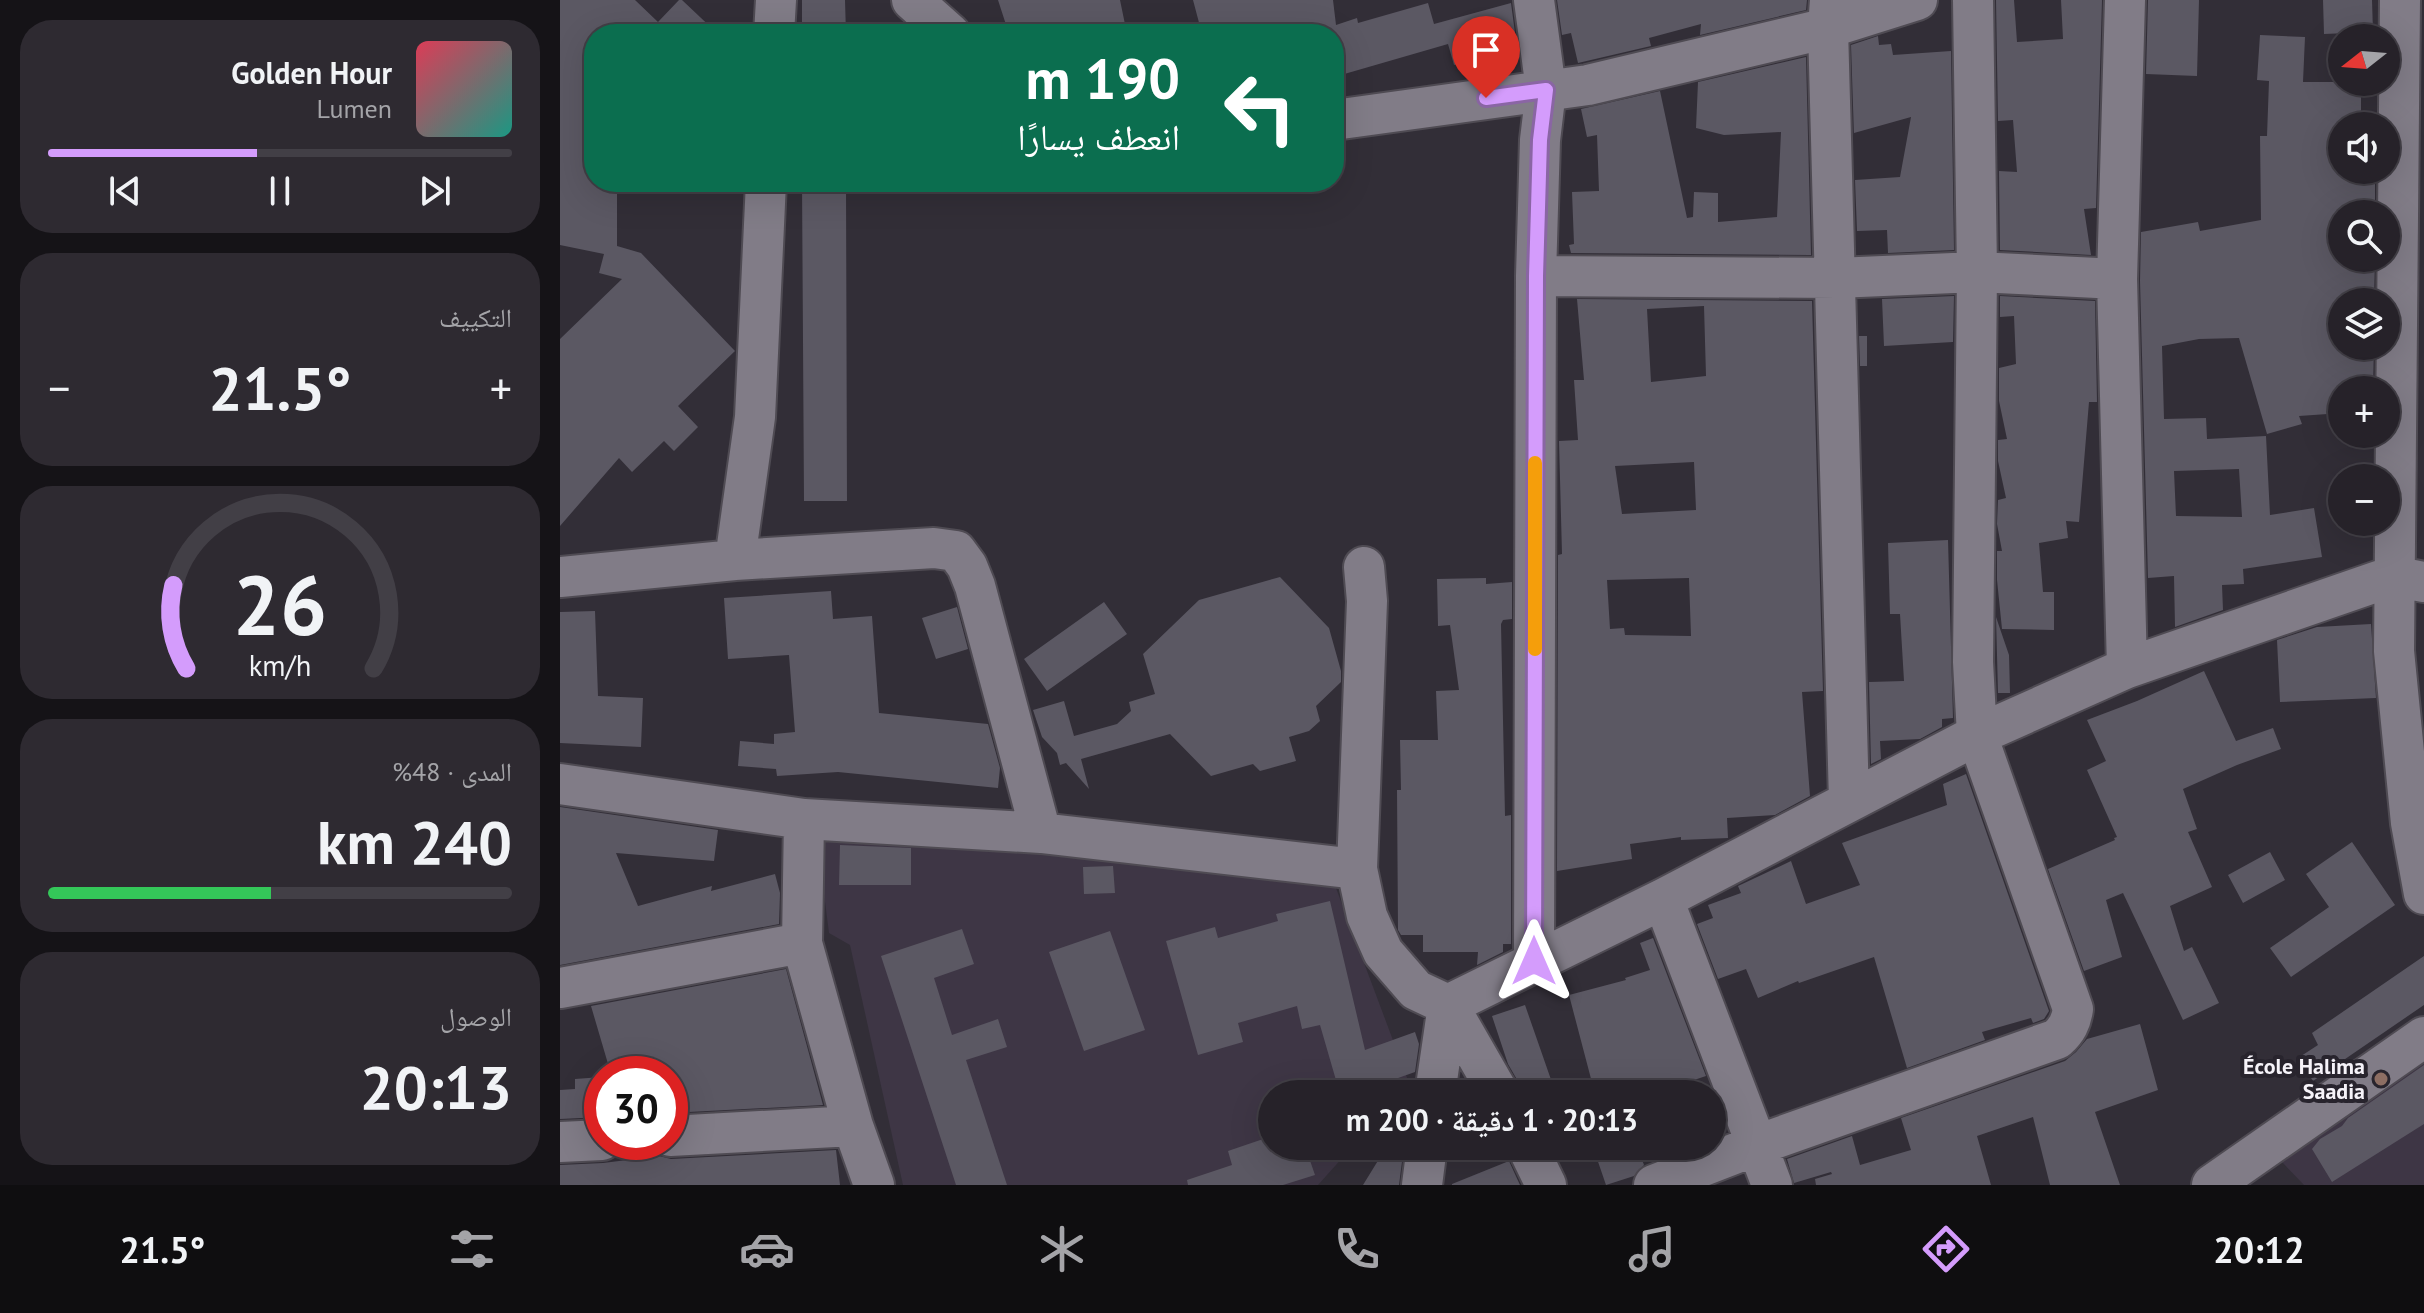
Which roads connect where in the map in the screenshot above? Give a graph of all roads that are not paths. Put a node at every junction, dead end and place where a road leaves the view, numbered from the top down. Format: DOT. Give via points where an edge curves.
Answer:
graph roads {
  1 [pos="776,0"];
  2 [pos="912,0"];
  3 [pos="1534,0"];
  4 [pos="1917,0"];
  5 [pos="1973,0"];
  6 [pos="2125,0"];
  7 [pos="2400,0"];
  8 [pos="1829,14"];
  9 [pos="775,24"];
  10 [pos="939,24"];
  11 [pos="1546,90"];
  12 [pos="1344,119"];
  13 [pos="766,192"];
  14 [pos="1977,272"];
  15 [pos="1536,276"];
  16 [pos="1836,278"];
  17 [pos="2117,279"];
  18 [pos="735,560"];
  19 [pos="1364,567"];
  20 [pos="560,577"];
  21 [pos="2409,579"];
  22 [pos="2127,668"];
  23 [pos="1977,735"];
  24 [pos="560,784"];
  25 [pos="1849,801"];
  26 [pos="804,819"];
  27 [pos="1041,833"];
  28 [pos="1357,869"];
  29 [pos="2424,894"];
  30 [pos="1663,899"];
  31 [pos="802,943"];
  32 [pos="1534,961"];
  33 [pos="560,988"];
  34 [pos="1448,1005"];
  35 [pos="2424,1037"];
  36 [pos="1437,1080"];
  37 [pos="1491,1080"];
  38 [pos="853,1126"];
  39 [pos="688,1135"];
  40 [pos="584,1141"];
  41 [pos="560,1142"];
  42 [pos="1757,1145"];
  43 [pos="1425,1160"];
  44 [pos="1534,1160"];
  45 [pos="874,1185"];
  46 [pos="1422,1185"];
  47 [pos="1546,1185"];
  48 [pos="1654,1185"];
  49 [pos="1772,1185"];
  50 [pos="2212,1185"];
  1 -- 9 [label="street"];
  2 -- 10 [label="street"];
  3 -- 11 [label="street"];
  4 -- 8 [label="street"];
  5 -- 14 [label="street"];
  6 -- 17 [label="street"];
  7 -- 21 [label="street"];
  8 -- 11 [label="street" via="1588,85"];
  8 -- 16 [label="street"];
  11 -- 12 [label="street"];
  11 -- 15 [label="street"];
  13 -- 18 [label="street" via="755,417"];
  14 -- 16 [label="street"];
  14 -- 17 [label="street"];
  14 -- 23 [label="street"];
  15 -- 16 [label="street"];
  15 -- 32 [label="street"];
  16 -- 25 [label="street"];
  17 -- 22 [label="street"];
  18 -- 20 [label="street"];
  18 -- 27 [label="street" via="956,551 975,586"];
  19 -- 28 [label="street"];
  21 -- 22 [label="street"];
  21 -- 29 [label="street" via="2394,651 2411,823"];
  22 -- 23 [label="street"];
  23 -- 25 [label="street"];
  23 -- 42 [label="street" via="2073,1009 2066,1031 2057,1039"];
  24 -- 26 [label="street"];
  25 -- 30 [label="street"];
  26 -- 27 [label="street"];
  26 -- 31 [label="street"];
  27 -- 28 [label="street"];
  28 -- 34 [label="street" via="1367,916 1383,952 1416,990"];
  30 -- 32 [label="street"];
  30 -- 42 [label="street"];
  31 -- 33 [label="street"];
  31 -- 38 [label="street"];
  32 -- 34 [label="street"];
  34 -- 36 [label="street"];
  34 -- 37 [label="street"];
  35 -- 50 [label="street"];
  38 -- 39 [label="street"];
  38 -- 45 [label="street"];
  40 -- 41 [label="street"];
  42 -- 48 [label="street"];
  42 -- 49 [label="street"];
  43 -- 46 [label="street"];
  44 -- 47 [label="street"];
}
